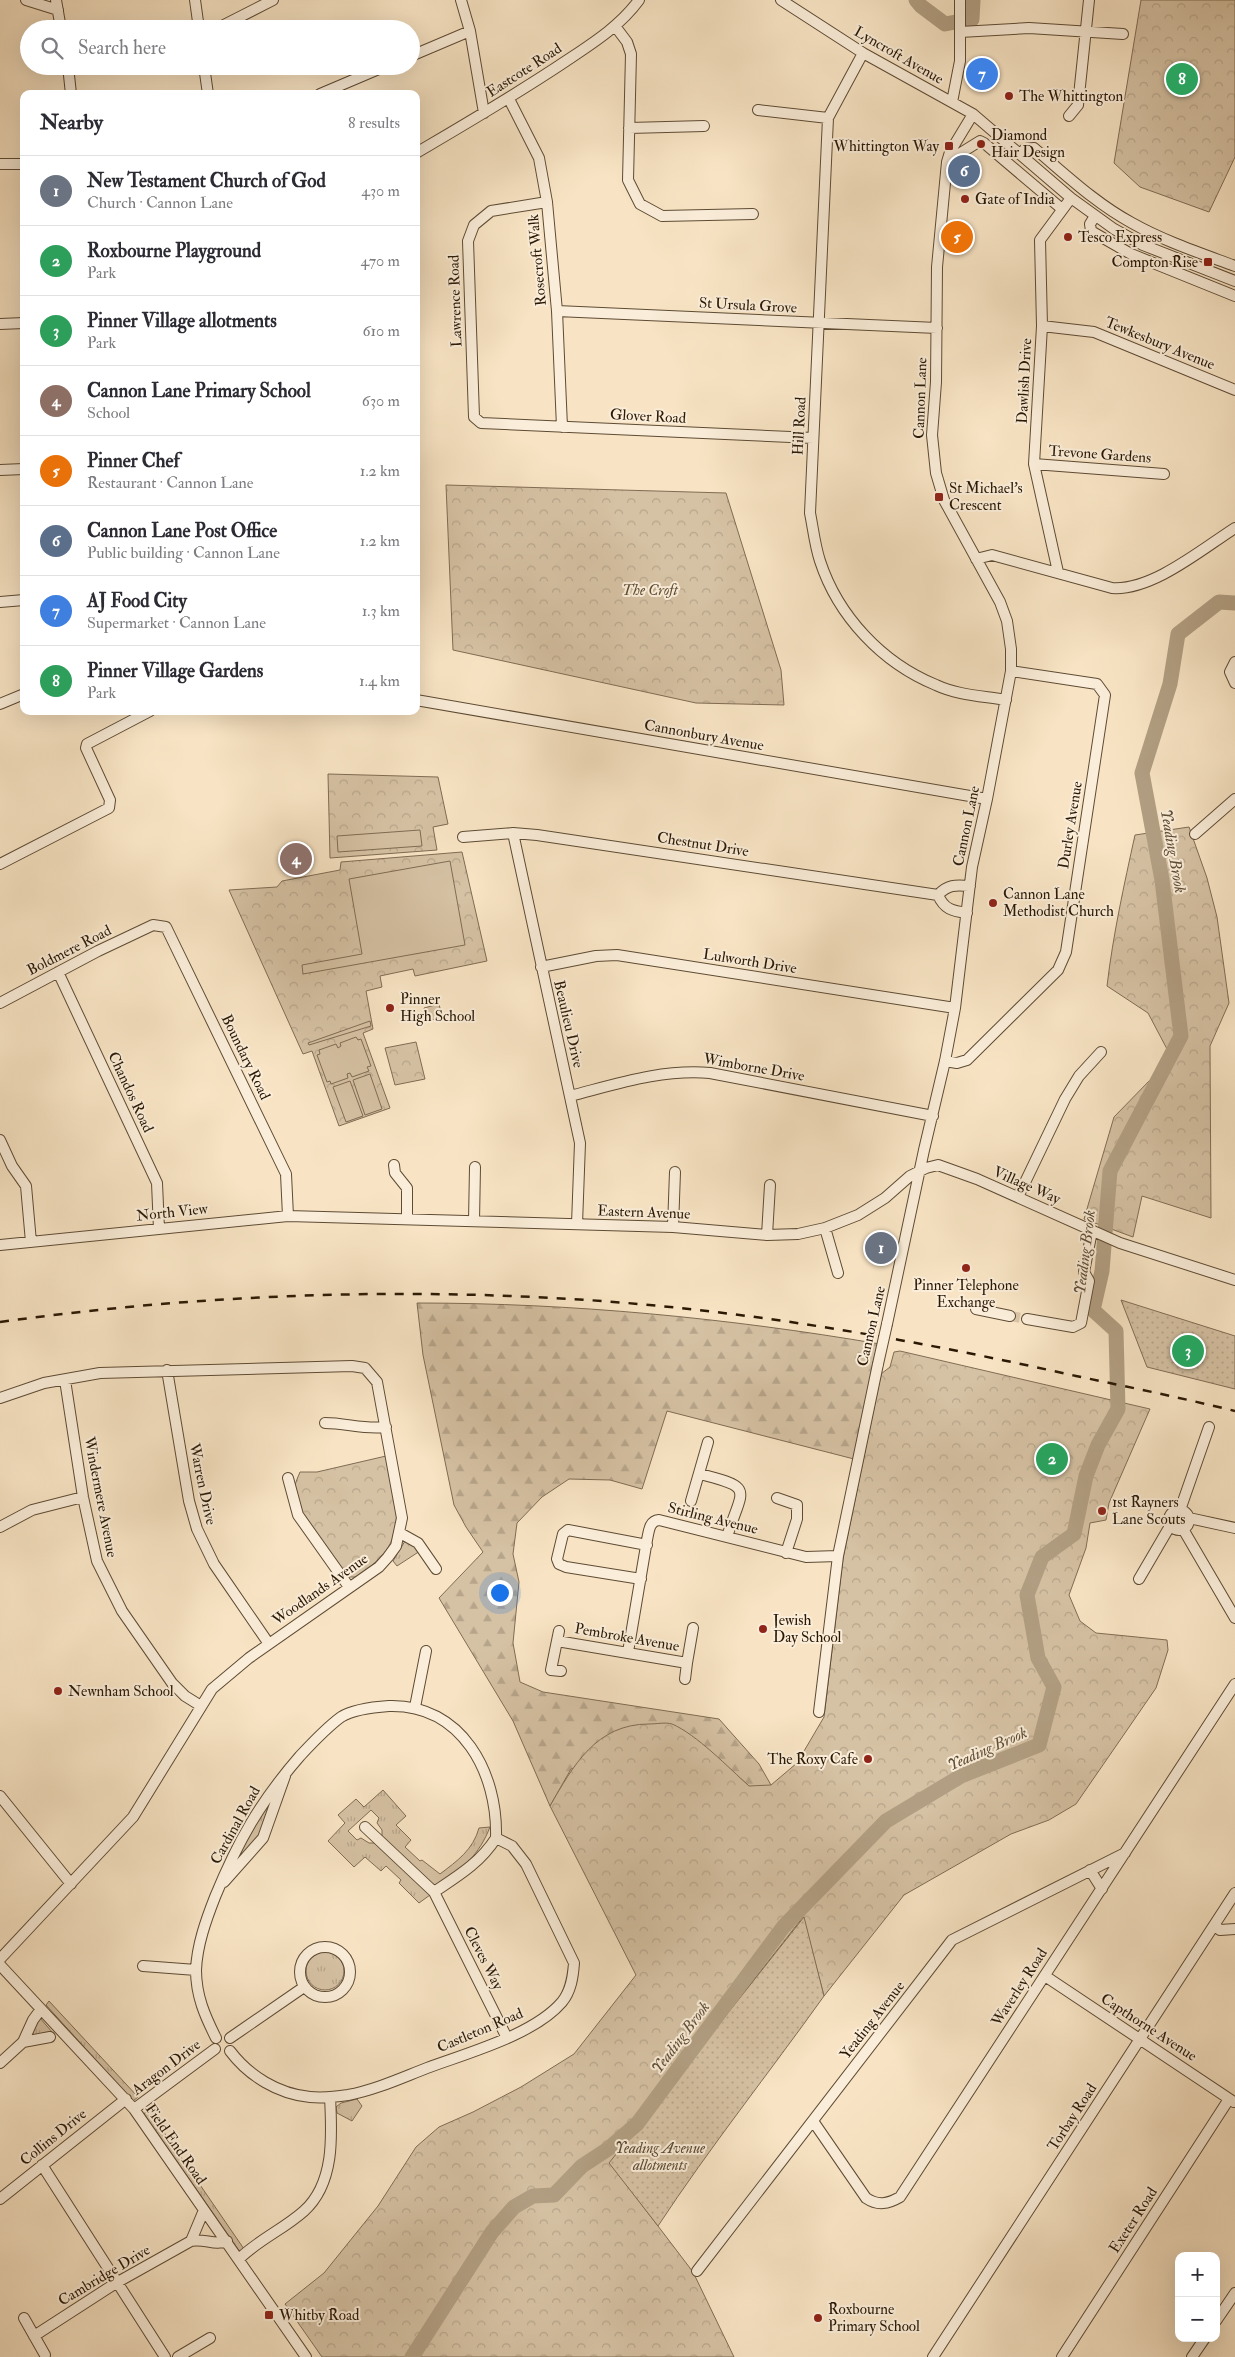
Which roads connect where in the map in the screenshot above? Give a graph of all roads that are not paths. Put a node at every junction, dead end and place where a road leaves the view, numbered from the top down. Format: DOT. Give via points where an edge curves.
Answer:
graph roads {
  1 [pos="26,0"];
  2 [pos="195,0"];
  3 [pos="273,0"];
  4 [pos="461,0"];
  5 [pos="639,0"];
  6 [pos="780,0"];
  7 [pos="960,0"];
  8 [pos="1089,0"];
  9 [pos="57,5"];
  10 [pos="60,20"];
  11 [pos="198,20"];
  12 [pos="234,20"];
  13 [pos="615,26"];
  14 [pos="960,29"];
  15 [pos="470,31"];
  16 [pos="1085,33"];
  17 [pos="1123,34"];
  18 [pos="420,52"];
  19 [pos="863,53"];
  20 [pos="69,75"];
  21 [pos="205,75"];
  22 [pos="365,75"];
  23 [pos="71,90"];
  24 [pos="207,90"];
  25 [pos="329,90"];
  26 [pos="509,99"];
  27 [pos="952,102"];
  28 [pos="758,110"];
  29 [pos="484,113"];
  30 [pos="973,114"];
  31 [pos="1069,116"];
  32 [pos="828,118"];
  33 [pos="704,126"];
  34 [pos="629,128"];
  35 [pos="420,151"];
  36 [pos="950,152"];
  37 [pos="1020,154"];
  38 [pos="20,164"];
  39 [pos="0,165"];
  40 [pos="1071,198"];
  41 [pos="548,202"];
  42 [pos="1062,209"];
  43 [pos="753,214"];
  44 [pos="1095,216"];
  45 [pos="1235,266"];
  46 [pos="1234,278"];
  47 [pos="1235,296"];
  48 [pos="557,311"];
  49 [pos="20,323"];
  50 [pos="819,323"];
  51 [pos="0,324"];
  52 [pos="1042,326"];
  53 [pos="937,328"];
  54 [pos="1235,390"];
  55 [pos="481,423"];
  56 [pos="562,427"];
  57 [pos="813,438"];
  58 [pos="1034,464"];
  59 [pos="0,470"];
  60 [pos="20,470"];
  61 [pos="1164,474"];
  62 [pos="1235,528"];
  63 [pos="976,559"];
  64 [pos="1058,572"];
  65 [pos="20,600"];
  66 [pos="0,602"];
  67 [pos="1235,662"];
  68 [pos="1011,671"];
  69 [pos="1235,683"];
  70 [pos="20,696"];
  71 [pos="1006,700"];
  72 [pos="420,701"];
  73 [pos="0,704"];
  74 [pos="142,715"];
  75 [pos="987,799"];
  76 [pos="1235,799"];
  77 [pos="513,833"];
  78 [pos="1195,834"];
  79 [pos="463,837"];
  80 [pos="0,864"];
  81 [pos="970,886"];
  82 [pos="938,895"];
  83 [pos="967,913"];
  84 [pos="153,925"];
  85 [pos="541,967"];
  86 [pos="58,972"];
  87 [pos="0,1003"];
  88 [pos="955,1008"];
  89 [pos="1102,1052"];
  90 [pos="945,1062"];
  91 [pos="570,1096"];
  92 [pos="933,1116"];
  93 [pos="0,1140"];
  94 [pos="394,1165"];
  95 [pos="475,1167"];
  96 [pos="920,1170"];
  97 [pos="675,1172"];
  98 [pos="770,1185"];
  99 [pos="1018,1197"];
  100 [pos="288,1216"];
  101 [pos="348,1217"];
  102 [pos="407,1219"];
  103 [pos="474,1221"];
  104 [pos="577,1224"];
  105 [pos="673,1227"];
  106 [pos="825,1228"];
  107 [pos="159,1229"];
  108 [pos="767,1234"];
  109 [pos="1100,1235"];
  110 [pos="31,1242"];
  111 [pos="0,1245"];
  112 [pos="838,1274"];
  113 [pos="1235,1280"];
  114 [pos="976,1309"];
  115 [pos="1010,1316"];
  116 [pos="1028,1319"];
  117 [pos="167,1370"];
  118 [pos="65,1380"];
  119 [pos="0,1398"];
  120 [pos="325,1423"];
  121 [pos="386,1427"];
  122 [pos="1210,1427"];
  123 [pos="708,1442"];
  124 [pos="700,1474"];
  125 [pos="288,1478"];
  126 [pos="83,1497"];
  127 [pos="777,1498"];
  128 [pos="691,1501"];
  129 [pos="1180,1510"];
  130 [pos="1189,1518"];
  131 [pos="1170,1526"];
  132 [pos="0,1527"];
  133 [pos="1235,1528"];
  134 [pos="1183,1529"];
  135 [pos="400,1533"];
  136 [pos="727,1537"];
  137 [pos="646,1545"];
  138 [pos="786,1552"];
  139 [pos="838,1556"];
  140 [pos="436,1569"];
  141 [pos="641,1579"];
  142 [pos="1139,1579"];
  143 [pos="349,1588"];
  144 [pos="1235,1618"];
  145 [pos="693,1628"];
  146 [pos="269,1644"];
  147 [pos="426,1651"];
  148 [pos="628,1652"];
  149 [pos="686,1663"];
  150 [pos="561,1671"];
  151 [pos="685,1679"];
  152 [pos="1235,1684"];
  153 [pos="200,1706"];
  154 [pos="414,1707"];
  155 [pos="819,1712"];
  156 [pos="286,1772"];
  157 [pos="0,1796"];
  158 [pos="365,1827"];
  159 [pos="496,1838"];
  160 [pos="1125,1853"];
  161 [pos="1090,1870"];
  162 [pos="71,1884"];
  163 [pos="1102,1889"];
  164 [pos="434,1892"];
  165 [pos="1235,1893"];
  166 [pos="216,1896"];
  167 [pos="1214,1926"];
  168 [pos="1235,1929"];
  169 [pos="0,1959"];
  170 [pos="0,1964"];
  171 [pos="143,1966"];
  172 [pos="196,1970"];
  173 [pos="1045,1976"];
  174 [pos="304,1987"];
  175 [pos="41,2009"];
  176 [pos="50,2037"];
  177 [pos="230,2038"];
  178 [pos="507,2038"];
  179 [pos="1140,2040"];
  180 [pos="23,2042"];
  181 [pos="215,2044"];
  182 [pos="230,2052"];
  183 [pos="0,2063"];
  184 [pos="330,2097"];
  185 [pos="126,2099"];
  186 [pos="1233,2099"];
  187 [pos="134,2109"];
  188 [pos="813,2121"];
  189 [pos="42,2165"];
  190 [pos="0,2199"];
  191 [pos="204,2210"];
  192 [pos="191,2241"];
  193 [pos="227,2242"];
  194 [pos="239,2259"];
  195 [pos="697,2271"];
  196 [pos="116,2283"];
  197 [pos="1235,2293"];
  198 [pos="1220,2315"];
  199 [pos="24,2318"];
  200 [pos="34,2336"];
  201 [pos="210,2338"];
  202 [pos="1202,2342"];
  203 [pos="46,2355"];
  204 [pos="304,2356"];
  205 [pos="165,2357"];
  206 [pos="178,2357"];
  207 [pos="933,2357"];
  208 [pos="1062,2357"];
  209 [pos="1192,2357"];
  1 -- 9 [label="street"];
  2 -- 11 [label="street"];
  3 -- 12 [label="street"];
  4 -- 15 [label="street"];
  5 -- 13 [label="street, Eastcote Road"];
  6 -- 19 [label="street, Lyncroft Avenue"];
  7 -- 14 [label="street"];
  8 -- 16 [label="street"];
  9 -- 10 [label="street"];
  13 -- 26 [label="street, Eastcote Road"];
  13 -- 34 [label="street" via="631,54"];
  14 -- 16 [label="street" via="1028,28"];
  14 -- 27 [label="street" via="960,61"];
  15 -- 18 [label="street"];
  15 -- 29 [label="street"];
  16 -- 17 [label="street"];
  16 -- 31 [label="street" via="1078,105"];
  19 -- 27 [label="street, Lyncroft Avenue"];
  19 -- 32 [label="street, Hill Road"];
  20 -- 23 [label="street"];
  21 -- 24 [label="street"];
  22 -- 25 [label="street"];
  26 -- 29 [label="street, Eastcote Road"];
  26 -- 41 [label="street, Rosecroft Walk" via="539,158"];
  27 -- 30 [label="street"];
  28 -- 32 [label="street"];
  29 -- 35 [label="street, Eastcote Road"];
  30 -- 36 [label="street, Cannon Lane"];
  30 -- 37 [label="street"];
  32 -- 50 [label="street, Hill Road"];
  33 -- 34 [label="street"];
  34 -- 43 [label="street" via="628,180 640,204 662,216"];
  36 -- 42 [label="street" via="959,154 976,142 984,142"];
  36 -- 53 [label="street, Cannon Lane" via="937,266"];
  37 -- 40 [label="street"];
  37 -- 45 [label="street" via="1025,149 1034,148 1088,194 1131,223"];
  38 -- 39 [label="street"];
  40 -- 42 [label="street, Dawlish Drive"];
  40 -- 44 [label="street"];
  41 -- 48 [label="street, Rosecroft Walk"];
  41 -- 55 [label="street, Lawrence Road" via="491,211 474,225 468,242 474,417"];
  42 -- 52 [label="street, Dawlish Drive" via="1040,240"];
  44 -- 46 [label="street" via="1143,244"];
  44 -- 47 [label="street" via="1090,224 1091,231 1131,254"];
  48 -- 50 [label="street, St Ursula Grove"];
  48 -- 56 [label="street, Rosecroft Walk"];
  49 -- 51 [label="street"];
  50 -- 53 [label="street, St Ursula Grove"];
  50 -- 57 [label="street, Hill Road"];
  52 -- 54 [label="street, Tewkesbury Avenue" via="1094,332"];
  52 -- 58 [label="street, Dawlish Drive"];
  53 -- 63 [label="street, Cannon Lane" via="932,436 936,473 944,500"];
  55 -- 56 [label="street, Glover Road"];
  56 -- 57 [label="street, Glover Road"];
  57 -- 71 [label="street, Hill Road" via="810,513 820,561 843,610 868,640 935,685"];
  58 -- 61 [label="street, Trevone Gardens"];
  58 -- 64 [label="street, Dawlish Drive"];
  59 -- 60 [label="street"];
  62 -- 64 [label="street" via="1164,574 1126,589"];
  63 -- 64 [label="street" via="992,555"];
  63 -- 68 [label="street, Cannon Lane" via="1007,621"];
  65 -- 66 [label="street"];
  67 -- 69 [label="street" via="1230,673"];
  68 -- 71 [label="street, Cannon Lane"];
  68 -- 90 [label="street, Durley Avenue" via="1097,684 1105,695 1066,952 1058,970 967,1060"];
  70 -- 73 [label="street"];
  71 -- 75 [label="street, Cannon Lane"];
  72 -- 75 [label="street, Cannonbury Avenue"];
  74 -- 80 [label="street" via="87,744 110,800 109,808"];
  75 -- 81 [label="street, Cannon Lane"];
  76 -- 78 [label="street"];
  77 -- 79 [label="street, Chestnut Drive"];
  77 -- 82 [label="street, Chestnut Drive"];
  77 -- 85 [label="street, Beaulieu Drive"];
  81 -- 82 [label="street" via="950,886"];
  81 -- 83 [label="street, Cannon Lane"];
  82 -- 83 [label="street" via="949,910"];
  83 -- 88 [label="street, Cannon Lane"];
  84 -- 86 [label="street, Boldmere Road"];
  84 -- 100 [label="street, Boundary Road" via="160,924 167,930 286,1174"];
  85 -- 88 [label="street, Lulworth Drive" via="617,955"];
  85 -- 91 [label="street, Beaulieu Drive"];
  86 -- 87 [label="street, Boldmere Road"];
  86 -- 107 [label="street, Chandos Road" via="156,1183"];
  88 -- 90 [label="street, Cannon Lane"];
  89 -- 99 [label="street" via="1079,1076 1064,1099"];
  90 -- 92 [label="street, Cannon Lane"];
  91 -- 92 [label="street, Wimborne Drive" via="658,1073 685,1071"];
  91 -- 104 [label="street, Beaulieu Drive" via="580,1143"];
  92 -- 96 [label="street, Cannon Lane"];
  93 -- 110 [label="street" via="26,1186"];
  94 -- 102 [label="street" via="395,1173 407,1188"];
  95 -- 103 [label="street"];
  96 -- 99 [label="street, Village Way" via="934,1165 943,1166"];
  96 -- 106 [label="street, Eastern Avenue" via="872,1207"];
  96 -- 139 [label="street, Cannon Lane, bridge"];
  97 -- 105 [label="street"];
  98 -- 108 [label="street"];
  99 -- 109 [label="street, Village Way"];
  100 -- 101 [label="street, North View"];
  100 -- 107 [label="street, North View"];
  101 -- 102 [label="street, Eastern Avenue"];
  102 -- 103 [label="street, Eastern Avenue"];
  103 -- 104 [label="street, Eastern Avenue"];
  104 -- 105 [label="street, Eastern Avenue"];
  105 -- 108 [label="street, Eastern Avenue"];
  106 -- 108 [label="street, Eastern Avenue" via="798,1234"];
  106 -- 112 [label="street"];
  107 -- 110 [label="street, North View"];
  109 -- 113 [label="street, Village Way"];
  109 -- 116 [label="street" via="1084,1272 1089,1282 1080,1323 1077,1326"];
  110 -- 111 [label="street, North View"];
  114 -- 115 [label="street"];
  117 -- 118 [label="street, Woodlands Avenue" via="100,1373"];
  117 -- 121 [label="street, Woodlands Avenue" via="365,1368 377,1382"];
  117 -- 146 [label="street, Warren Drive" via="196,1529 214,1564"];
  118 -- 119 [label="street, Woodlands Avenue" via="44,1383"];
  118 -- 126 [label="street, Windermere Avenue"];
  120 -- 121 [label="street" via="358,1428"];
  121 -- 135 [label="street, Woodlands Avenue" via="402,1518"];
  122 -- 129 [label="street"];
  123 -- 124 [label="street"];
  124 -- 128 [label="street"];
  124 -- 136 [label="street" via="740,1487 742,1494"];
  125 -- 143 [label="street" via="298,1515"];
  126 -- 132 [label="street" via="32,1510"];
  126 -- 153 [label="street, Windermere Avenue" via="97,1562 122,1612 172,1683"];
  127 -- 138 [label="street" via="797,1505 797,1519"];
  129 -- 130 [label="street"];
  129 -- 131 [label="street" via="1170,1514"];
  130 -- 133 [label="street"];
  130 -- 134 [label="street"];
  131 -- 134 [label="street" via="1176,1530"];
  131 -- 142 [label="street"];
  134 -- 144 [label="street"];
  135 -- 140 [label="street" via="418,1543"];
  135 -- 143 [label="street, Woodlands Avenue" via="396,1546 379,1567"];
  136 -- 137 [label="street, Stirling Avenue" via="659,1520 651,1524"];
  136 -- 138 [label="street, Stirling Avenue"];
  137 -- 141 [label="street, Stirling Avenue"];
  137 -- 141 [label="street" via="568,1530 563,1534 557,1559 566,1567"];
  138 -- 139 [label="street, Stirling Avenue" via="806,1557"];
  139 -- 155 [label="street, Cannon Lane"];
  141 -- 148 [label="street, Stirling Avenue"];
  143 -- 146 [label="street, Woodlands Avenue"];
  145 -- 149 [label="street, Pembroke Avenue"];
  146 -- 153 [label="street, Woodlands Avenue" via="227,1675"];
  147 -- 154 [label="street"];
  148 -- 149 [label="street, Pembroke Avenue"];
  148 -- 150 [label="street, Pembroke Avenue" via="558,1636 551,1670"];
  149 -- 151 [label="street"];
  152 -- 160 [label="street, Waverley Road"];
  153 -- 162 [label="street, Woodlands Avenue" via="133,1817"];
  154 -- 156 [label="street, Cardinal Road" via="376,1707 343,1716"];
  154 -- 159 [label="street, Cardinal Road" via="460,1732 472,1748 488,1782 497,1820"];
  156 -- 166 [label="street, Cardinal Road" via="258,1810 226,1869"];
  156 -- 166 [label="street, Cardinal Road" via="263,1838 226,1879"];
  157 -- 162 [label="street"];
  158 -- 164 [label="street"];
  159 -- 164 [label="street" via="471,1867"];
  159 -- 178 [label="street, Castleton Road" via="512,1846 526,1864 574,1963 573,1976 562,2002 549,2014"];
  160 -- 161 [label="street, Yeading Avenue"];
  160 -- 163 [label="street, Waverley Road"];
  161 -- 163 [label="street"];
  161 -- 188 [label="street, Yeading Avenue" via="952,1940"];
  162 -- 169 [label="street, Woodlands Avenue"];
  163 -- 173 [label="street, Waverley Road"];
  164 -- 178 [label="street, Cleves Way"];
  165 -- 167 [label="street, Torbay Road"];
  166 -- 172 [label="street, Cardinal Road" via="200,1944"];
  167 -- 168 [label="street" via="1220,1930"];
  167 -- 179 [label="street, Torbay Road"];
  170 -- 175 [label="street, Field End Road"];
  171 -- 172 [label="street"];
  172 -- 181 [label="street, Cardinal Road" via="200,2003"];
  173 -- 179 [label="street, Capthorne Avenue"];
  173 -- 188 [label="street, Waverley Road" via="900,2197 892,2202 873,2203 866,2198"];
  174 -- 174 [label="street" via="299,1970 301,1961 310,1951 326,1946 345,1956 350,1978 340,1992 325,1998"];
  174 -- 177 [label="street"];
  175 -- 180 [label="street"];
  175 -- 185 [label="street, Field End Road"];
  176 -- 180 [label="street"];
  177 -- 181 [label="street" via="223,2035"];
  177 -- 182 [label="street" via="233,2043"];
  178 -- 184 [label="street, Castleton Road" via="368,2089"];
  179 -- 186 [label="street, Capthorne Avenue"];
  179 -- 207 [label="street, Torbay Road"];
  180 -- 183 [label="street"];
  181 -- 182 [label="street" via="222,2054"];
  181 -- 187 [label="street, Aragon Drive"];
  182 -- 184 [label="street, Castleton Road" via="252,2075 291,2094"];
  184 -- 194 [label="street" via="329,2164 316,2198"];
  185 -- 187 [label="street, Field End Road"];
  185 -- 189 [label="street, Collins Drive"];
  186 -- 208 [label="street, Exeter Road"];
  187 -- 191 [label="street, Field End Road"];
  188 -- 195 [label="street, Yeading Avenue"];
  189 -- 190 [label="street, Collins Drive"];
  189 -- 196 [label="street"];
  191 -- 192 [label="street"];
  191 -- 193 [label="street, Field End Road"];
  192 -- 193 [label="street"];
  192 -- 196 [label="street, Cambridge Drive"];
  193 -- 194 [label="street, Field End Road"];
  194 -- 204 [label="street, Field End Road"];
  196 -- 200 [label="street, Cambridge Drive"];
  196 -- 205 [label="street"];
  197 -- 198 [label="street"];
  199 -- 200 [label="street"];
  200 -- 203 [label="street"];
  201 -- 206 [label="street"];
  202 -- 209 [label="street"];
}
